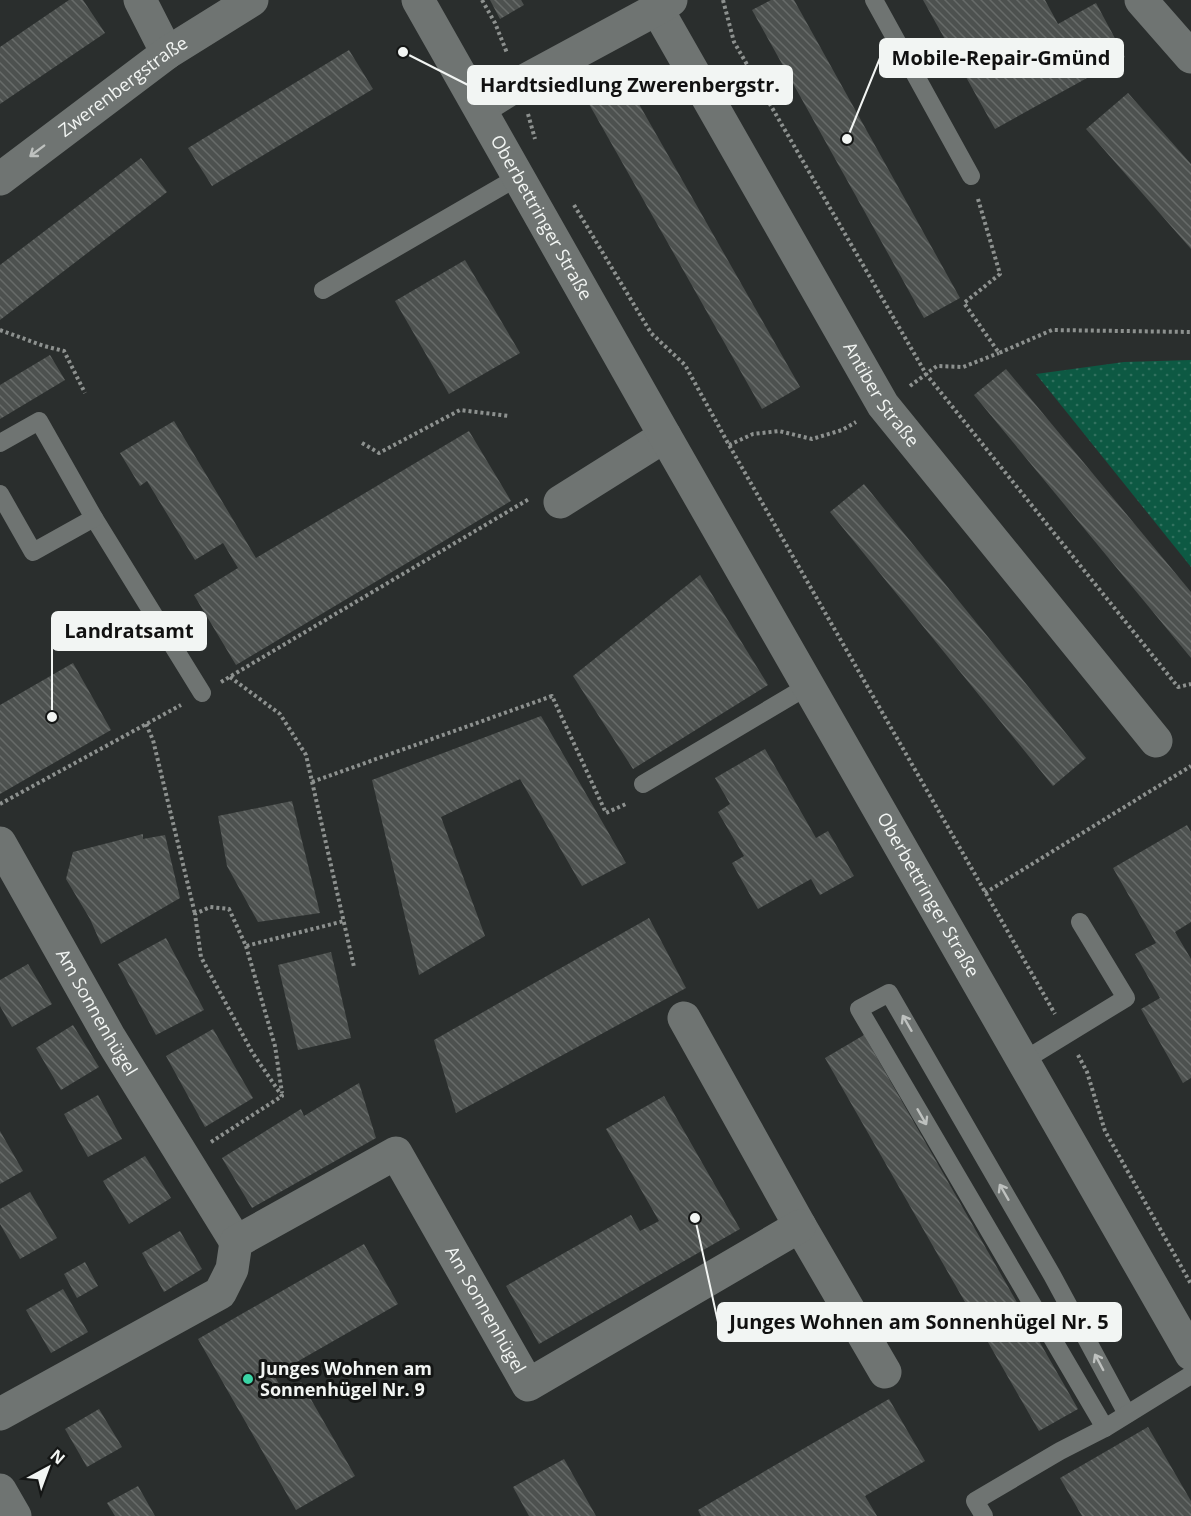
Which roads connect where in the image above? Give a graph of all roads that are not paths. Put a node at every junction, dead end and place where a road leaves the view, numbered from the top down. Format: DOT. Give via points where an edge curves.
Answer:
graph roads {
  1 [pos="140,0"];
  2 [pos="252,0"];
  3 [pos="418,0"];
  4 [pos="874,0"];
  5 [pos="1141,0"];
  6 [pos="664,5"];
  7 [pos="167,53"];
  8 [pos="1191,57"];
  9 [pos="480,108"];
  10 [pos="970,176"];
  11 [pos="518,177"];
  12 [pos="0,179"];
  13 [pos="323,290"];
  14 [pos="665,436"];
  15 [pos="0,443"];
  16 [pos="0,494"];
  17 [pos="546,500"];
  18 [pos="94,518"];
  19 [pos="808,686"];
  20 [pos="202,693"];
  21 [pos="1156,741"];
  22 [pos="643,784"];
  23 [pos="1,823"];
  24 [pos="1080,922"];
  25 [pos="684,1018"];
  26 [pos="1023,1061"];
  27 [pos="800,1226"];
  28 [pos="236,1242"];
  29 [pos="1191,1354"];
  30 [pos="885,1372"];
  31 [pos="1191,1375"];
  32 [pos="0,1414"];
  33 [pos="1127,1414"];
  34 [pos="1105,1428"];
  35 [pos="0,1490"];
  36 [pos="15,1516"];
  37 [pos="984,1516"];
  1 -- 7 [label="street"];
  2 -- 7 [label="street, Zwerenbergstraße"];
  3 -- 9 [label="street, Oberbettringer Straße"];
  4 -- 10 [label="lane"];
  5 -- 8 [label="street"];
  6 -- 9 [label="street"];
  6 -- 21 [label="street, Antiber Straße" via="883,405"];
  7 -- 12 [label="street, Zwerenbergstraße, one-way"];
  9 -- 11 [label="street, Oberbettringer Straße"];
  11 -- 13 [label="lane"];
  11 -- 14 [label="street, Oberbettringer Straße"];
  14 -- 17 [label="street"];
  14 -- 19 [label="street, Oberbettringer Straße"];
  15 -- 18 [label="lane" via="39,420"];
  16 -- 18 [label="lane" via="33,552"];
  18 -- 20 [label="lane"];
  19 -- 22 [label="lane"];
  19 -- 26 [label="street, Oberbettringer Straße"];
  23 -- 28 [label="street, Am Sonnenhügel" via="110,1038"];
  24 -- 26 [label="lane" via="1126,998"];
  25 -- 27 [label="street"];
  26 -- 29 [label="street, Oberbettringer Straße"];
  27 -- 28 [label="street, Am Sonnenhügel" via="528,1385 396,1153"];
  27 -- 30 [label="street"];
  28 -- 32 [label="street" via="232,1269 220,1293"];
  31 -- 33 [label="lane"];
  33 -- 34 [label="lane"];
  33 -- 34 [label="lane, one-way" via="1052,1275 889,993 859,1009"];
  34 -- 37 [label="lane" via="975,1501"];
  35 -- 36 [label="street"];
}
